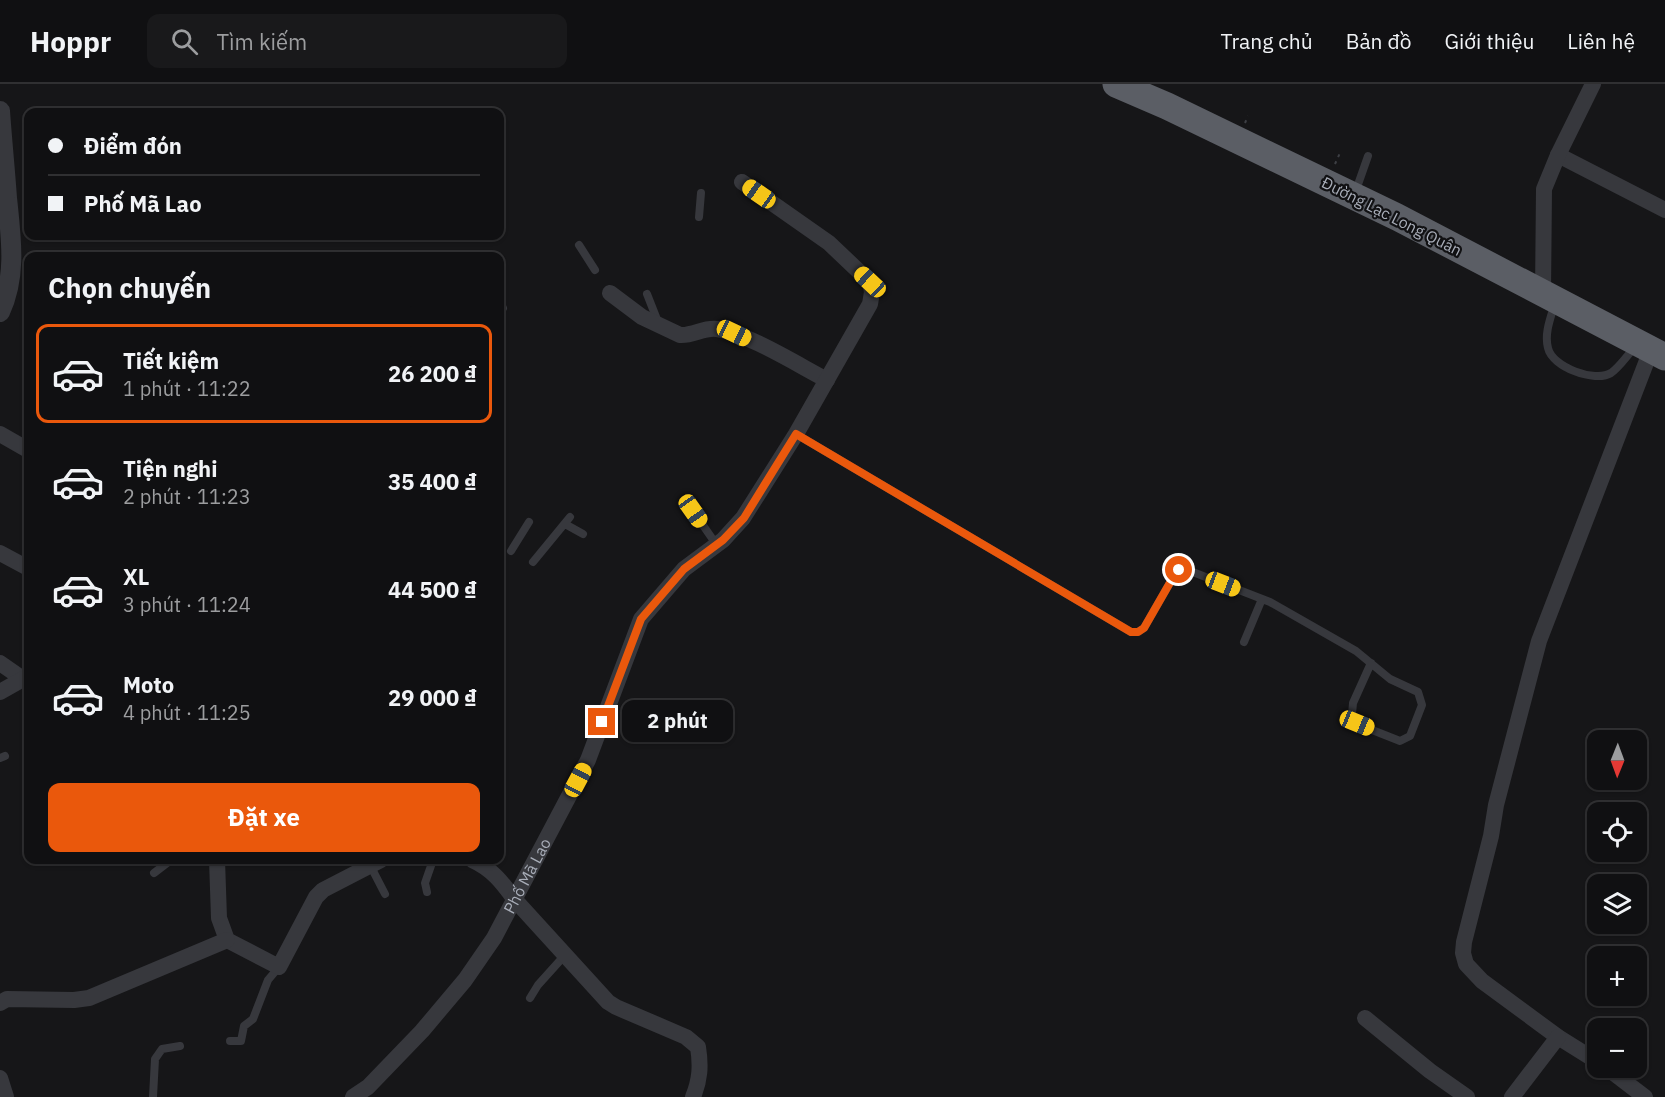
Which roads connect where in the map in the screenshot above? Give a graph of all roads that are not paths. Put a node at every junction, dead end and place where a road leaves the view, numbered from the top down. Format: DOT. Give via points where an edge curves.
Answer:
graph roads {
  1 [pos="1116,84"];
  2 [pos="1593,84"];
  3 [pos="0,111"];
  4 [pos="1558,155"];
  5 [pos="1368,156"];
  6 [pos="742,182"];
  7 [pos="701,193"];
  8 [pos="1354,196"];
  9 [pos="1665,210"];
  10 [pos="699,217"];
  11 [pos="579,245"];
  12 [pos="595,270"];
  13 [pos="610,293"];
  14 [pos="647,294"];
  15 [pos="1550,296"];
  16 [pos="0,312"];
  17 [pos="659,325"];
  18 [pos="1651,350"];
  19 [pos="827,380"];
  20 [pos="0,434"];
  21 [pos="796,434"];
  22 [pos="24,448"];
  23 [pos="693,511"];
  24 [pos="529,522"];
  25 [pos="583,534"];
  26 [pos="716,544"];
  27 [pos="511,551"];
  28 [pos="0,553"];
  29 [pos="533,562"];
  30 [pos="24,566"];
  31 [pos="1262,599"];
  32 [pos="1244,642"];
  33 [pos="0,663"];
  34 [pos="1371,663"];
  35 [pos="24,678"];
  36 [pos="24,680"];
  37 [pos="0,692"];
  38 [pos="166,864"];
  39 [pos="217,864"];
  40 [pos="371,864"];
  41 [pos="376,864"];
  42 [pos="432,864"];
  43 [pos="481,864"];
  44 [pos="154,873"];
  45 [pos="427,892"];
  46 [pos="385,894"];
  47 [pos="515,900"];
  48 [pos="227,940"];
  49 [pos="565,956"];
  50 [pos="279,967"];
  51 [pos="530,998"];
  52 [pos="0,1003"];
  53 [pos="1365,1018"];
  54 [pos="1558,1037"];
  55 [pos="230,1041"];
  56 [pos="180,1046"];
  57 [pos="1587,1055"];
  58 [pos="0,1078"];
  59 [pos="1620,1078"];
  60 [pos="6,1097"];
  61 [pos="153,1097"];
  62 [pos="353,1097"];
  63 [pos="693,1097"];
  64 [pos="1467,1097"];
  65 [pos="1512,1097"];
  66 [pos="1645,1097"];
  1 -- 8 [label="highway, Đường Lạc Long Quân"];
  2 -- 4 [label="street"];
  3 -- 16 [label="street" via="12,248 10,282"];
  4 -- 9 [label="street"];
  4 -- 15 [label="street" via="1543,194"];
  5 -- 8 [label="lane"];
  6 -- 19 [label="street" via="829,243 870,282 870,304"];
  7 -- 10 [label="lane"];
  8 -- 15 [label="highway, Đường Lạc Long Quân"];
  11 -- 12 [label="lane"];
  13 -- 17 [label="street"];
  14 -- 17 [label="lane"];
  15 -- 18 [label="highway, Đường Lạc Long Quân"];
  15 -- 18 [label="lane" via="1546,339 1550,355 1563,366 1604,376"];
  17 -- 19 [label="street" via="684,336 711,329 734,333"];
  18 -- 54 [label="street" via="1539,640 1464,942 1464,959 1476,976"];
  19 -- 21 [label="street"];
  20 -- 22 [label="street"];
  21 -- 26 [label="street" via="744,518"];
  21 -- 31 [label="lane" via="1131,632 1144,628 1179,570"];
  23 -- 26 [label="lane"];
  24 -- 27 [label="lane"];
  25 -- 29 [label="lane" via="567,520"];
  26 -- 47 [label="street, Phố Mã Lao" via="684,569 641,619 588,760"];
  28 -- 30 [label="street"];
  31 -- 32 [label="lane"];
  31 -- 34 [label="lane"];
  33 -- 35 [label="street"];
  34 -- 34 [label="lane" via="1390,679 1418,692 1422,705 1406,739 1400,741 1357,723 1352,714"];
  36 -- 37 [label="street"];
  38 -- 44 [label="lane"];
  39 -- 48 [label="street" via="219,918"];
  40 -- 50 [label="street" via="316,897"];
  41 -- 46 [label="lane"];
  42 -- 45 [label="lane" via="425,883"];
  43 -- 47 [label="street"];
  47 -- 49 [label="street"];
  47 -- 62 [label="street, Phố Mã Lao" via="465,980 422,1031 368,1087"];
  48 -- 50 [label="street"];
  48 -- 52 [label="street" via="89,998 7,999"];
  49 -- 51 [label="lane"];
  49 -- 63 [label="street" via="608,1002 686,1037 698,1047 701,1064"];
  50 -- 55 [label="lane" via="268,980 253,1019 244,1026 241,1041"];
  53 -- 64 [label="street"];
  54 -- 57 [label="street"];
  54 -- 65 [label="street"];
  56 -- 61 [label="lane" via="158,1053"];
  58 -- 60 [label="street"];
  59 -- 66 [label="street"];
}
